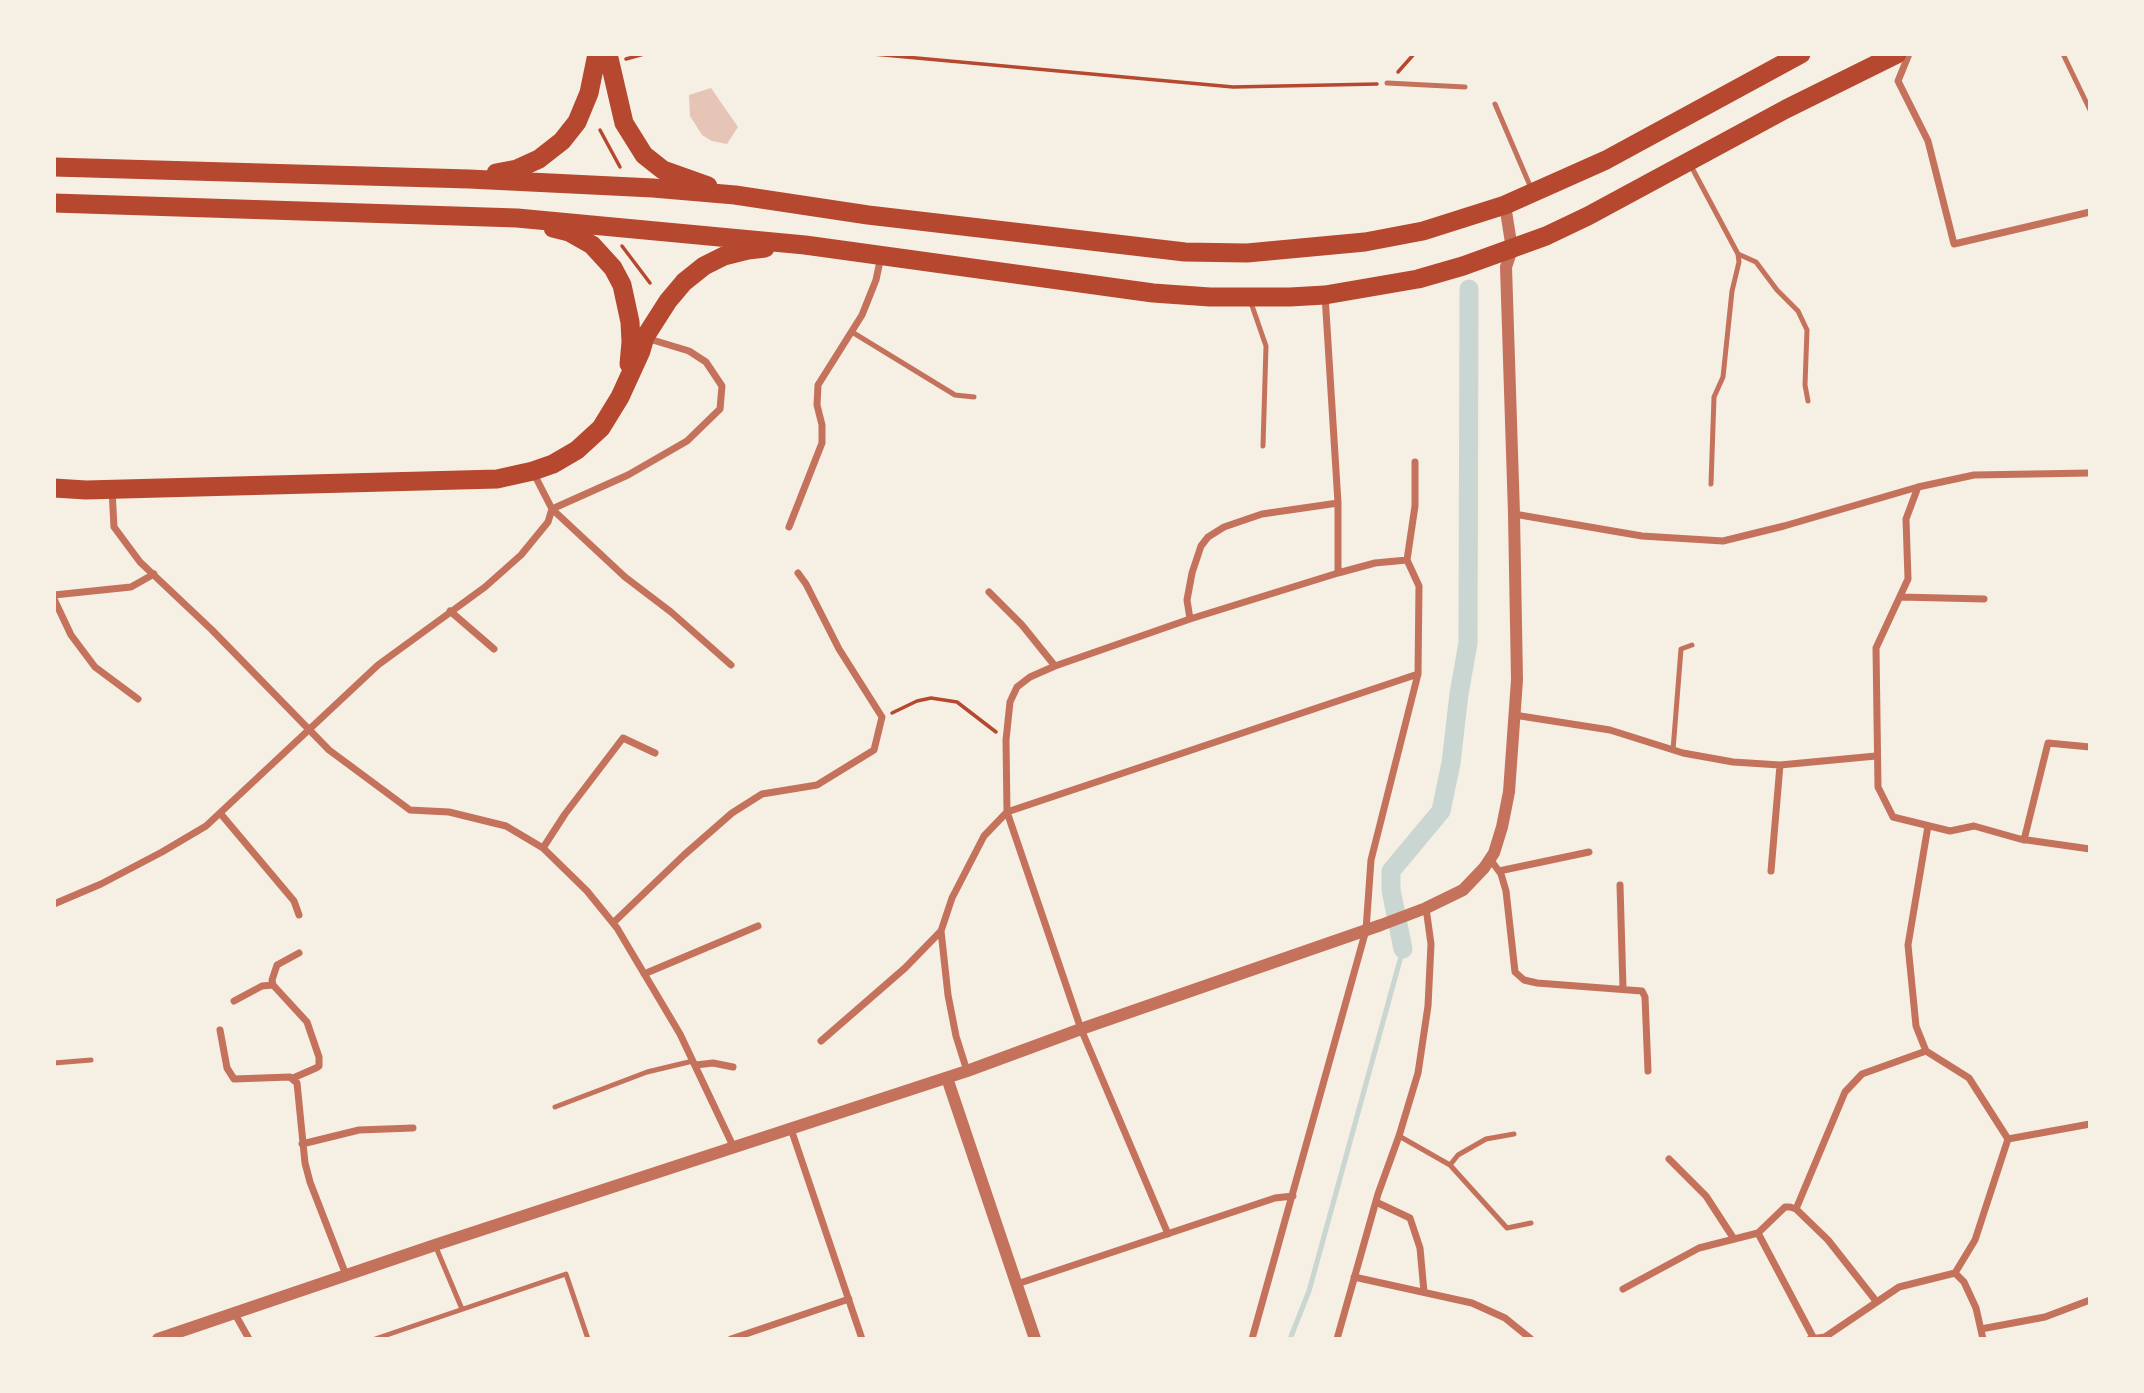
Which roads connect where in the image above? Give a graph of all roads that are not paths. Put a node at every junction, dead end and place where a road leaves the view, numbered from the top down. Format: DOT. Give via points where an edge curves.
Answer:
graph roads {
  1 [pos="597,54"];
  2 [pos="608,54"];
  3 [pos="1801,54"];
  4 [pos="1897,54"];
  5 [pos="1909,54"];
  6 [pos="2063,54"];
  7 [pos="1387,83"];
  8 [pos="1465,87"];
  9 [pos="1495,104"];
  10 [pos="2090,110"];
  11 [pos="1688,161"];
  12 [pos="54,167"];
  13 [pos="469,179"];
  14 [pos="1534,193"];
  15 [pos="735,195"];
  16 [pos="54,203"];
  17 [pos="1505,205"];
  18 [pos="2090,212"];
  19 [pos="517,218"];
  20 [pos="805,245"];
  21 [pos="1512,248"];
  22 [pos="1738,254"];
  23 [pos="881,256"];
  24 [pos="1325,295"];
  25 [pos="1249,298"];
  26 [pos="852,332"];
  27 [pos="645,337"];
  28 [pos="627,382"];
  29 [pos="974,397"];
  30 [pos="1808,401"];
  31 [pos="1262,446"];
  32 [pos="1415,462"];
  33 [pos="533,471"];
  34 [pos="2090,473"];
  35 [pos="1711,484"];
  36 [pos="1917,487"];
  37 [pos="54,488"];
  38 [pos="86,490"];
  39 [pos="112,490"];
  40 [pos="54,499"];
  41 [pos="1338,503"];
  42 [pos="552,509"];
  43 [pos="1514,514"];
  44 [pos="789,527"];
  45 [pos="1407,560"];
  46 [pos="798,573"];
  47 [pos="1338,573"];
  48 [pos="154,574"];
  49 [pos="989,592"];
  50 [pos="54,597"];
  51 [pos="1900,597"];
  52 [pos="1984,599"];
  53 [pos="450,611"];
  54 [pos="1190,619"];
  55 [pos="1692,645"];
  56 [pos="494,649"];
  57 [pos="730,665"];
  58 [pos="1055,666"];
  59 [pos="1418,674"];
  60 [pos="138,699"];
  61 [pos="1514,715"];
  62 [pos="308,730"];
  63 [pos="2090,747"];
  64 [pos="1673,750"];
  65 [pos="655,753"];
  66 [pos="1876,756"];
  67 [pos="1780,765"];
  68 [pos="1007,812"];
  69 [pos="220,813"];
  70 [pos="1928,826"];
  71 [pos="2024,840"];
  72 [pos="543,848"];
  73 [pos="2090,849"];
  74 [pos="1589,852"];
  75 [pos="1490,859"];
  76 [pos="1499,871"];
  77 [pos="1771,871"];
  78 [pos="1620,885"];
  79 [pos="54,904"];
  80 [pos="1421,910"];
  81 [pos="299,915"];
  82 [pos="615,926"];
  83 [pos="758,926"];
  84 [pos="1366,930"];
  85 [pos="941,931"];
  86 [pos="299,953"];
  87 [pos="644,974"];
  88 [pos="273,985"];
  89 [pos="1623,988"];
  90 [pos="234,1001"];
  91 [pos="1081,1029"];
  92 [pos="220,1030"];
  93 [pos="821,1041"];
  94 [pos="1926,1051"];
  95 [pos="90,1060"];
  96 [pos="54,1063"];
  97 [pos="694,1063"];
  98 [pos="733,1067"];
  99 [pos="1648,1071"];
  100 [pos="967,1072"];
  101 [pos="293,1077"];
  102 [pos="947,1078"];
  103 [pos="555,1107"];
  104 [pos="2090,1124"];
  105 [pos="413,1128"];
  106 [pos="791,1129"];
  107 [pos="1514,1134"];
  108 [pos="1399,1136"];
  109 [pos="2008,1139"];
  110 [pos="302,1144"];
  111 [pos="734,1148"];
  112 [pos="1670,1159"];
  113 [pos="1450,1166"];
  114 [pos="1293,1196"];
  115 [pos="1376,1202"];
  116 [pos="1796,1209"];
  117 [pos="1531,1223"];
  118 [pos="1758,1233"];
  119 [pos="1168,1234"];
  120 [pos="1734,1239"];
  121 [pos="435,1245"];
  122 [pos="1955,1273"];
  123 [pos="346,1275"];
  124 [pos="1354,1277"];
  125 [pos="1017,1284"];
  126 [pos="1623,1289"];
  127 [pos="1424,1292"];
  128 [pos="849,1299"];
  129 [pos="2090,1300"];
  130 [pos="1876,1301"];
  131 [pos="462,1309"];
  132 [pos="235,1314"];
  133 [pos="1981,1329"];
  134 [pos="1812,1338"];
  135 [pos="1826,1338"];
  136 [pos="158,1339"];
  137 [pos="249,1339"];
  138 [pos="375,1339"];
  139 [pos="588,1339"];
  140 [pos="731,1339"];
  141 [pos="862,1339"];
  142 [pos="1035,1339"];
  143 [pos="1252,1339"];
  144 [pos="1337,1339"];
  145 [pos="1531,1339"];
  146 [pos="1983,1339"];
  1 -- 13 [label="highway" via="589,93 577,122 562,141 517,169"];
  2 -- 15 [label="highway" via="624,122 644,155 663,170"];
  3 -- 14 [label="highway" via="1606,160"];
  4 -- 11 [label="highway"];
  5 -- 18 [label="street" via="1898,82 1928,141 1954,244"];
  6 -- 10 [label="lane"];
  7 -- 8 [label="lane"];
  9 -- 14 [label="lane"];
  11 -- 21 [label="highway" via="1588,216"];
  11 -- 22 [label="lane"];
  12 -- 13 [label="highway"];
  13 -- 15 [label="highway"];
  14 -- 17 [label="highway"];
  15 -- 17 [label="highway" via="1147,247 1247,253 1365,242 1423,231"];
  16 -- 19 [label="highway"];
  17 -- 21 [label="street"];
  19 -- 20 [label="highway"];
  19 -- 28 [label="highway" via="569,232 592,246 613,268 630,323"];
  20 -- 23 [label="highway"];
  20 -- 27 [label="highway" via="748,250 704,265 676,291"];
  21 -- 24 [label="highway" via="1419,279"];
  21 -- 43 [label="street" via="1506,267"];
  22 -- 30 [label="lane" via="1756,262 1798,311 1807,330"];
  22 -- 35 [label="lane" via="1723,377 1714,397"];
  23 -- 25 [label="highway" via="1153,293"];
  23 -- 26 [label="street" via="869,299"];
  24 -- 25 [label="highway"];
  24 -- 41 [label="street"];
  25 -- 31 [label="lane" via="1266,346"];
  26 -- 29 [label="lane" via="955,395"];
  26 -- 44 [label="street" via="818,385 822,443"];
  27 -- 28 [label="highway"];
  27 -- 42 [label="street" via="689,351 706,362 722,386 720,409 687,441 628,475"];
  28 -- 33 [label="highway" via="601,428 577,450"];
  32 -- 45 [label="street" via="1415,506"];
  33 -- 39 [label="highway" via="497,479"];
  33 -- 42 [label="street"];
  34 -- 36 [label="street" via="1974,475"];
  36 -- 43 [label="street" via="1723,541 1642,536"];
  36 -- 51 [label="street" via="1906,519 1908,579"];
  37 -- 38 [label="highway"];
  38 -- 39 [label="highway"];
  38 -- 40 [label="highway"];
  39 -- 48 [label="street" via="114,527"];
  41 -- 47 [label="street"];
  41 -- 54 [label="street" via="1262,514 1208,537 1192,573"];
  42 -- 53 [label="street" via="548,522 521,555"];
  42 -- 57 [label="street"];
  43 -- 61 [label="street"];
  45 -- 47 [label="street"];
  45 -- 59 [label="street" via="1419,586"];
  46 -- 82 [label="street" via="882,717 874,750 817,785 762,794 732,813"];
  47 -- 54 [label="street"];
  48 -- 50 [label="street" via="131,587"];
  48 -- 62 [label="street"];
  49 -- 58 [label="street"];
  50 -- 60 [label="street" via="71,635 95,667"];
  51 -- 52 [label="street"];
  51 -- 66 [label="street" via="1876,648"];
  53 -- 56 [label="street"];
  53 -- 62 [label="street" via="378,665"];
  54 -- 58 [label="street"];
  55 -- 64 [label="lane" via="1681,649"];
  58 -- 68 [label="street" via="1017,687 1010,702"];
  59 -- 68 [label="street"];
  59 -- 84 [label="street" via="1371,860"];
  61 -- 64 [label="street" via="1610,730"];
  61 -- 75 [label="street" via="1508,792"];
  62 -- 69 [label="street"];
  62 -- 72 [label="street" via="410,810 449,812 506,826"];
  63 -- 71 [label="street" via="2048,743"];
  64 -- 67 [label="street" via="1733,762"];
  65 -- 72 [label="street" via="622,738"];
  66 -- 67 [label="street"];
  66 -- 70 [label="street" via="1878,787 1893,817"];
  67 -- 77 [label="street"];
  68 -- 85 [label="street" via="984,836 952,898"];
  68 -- 91 [label="street"];
  69 -- 79 [label="street" via="162,852"];
  69 -- 81 [label="street" via="294,901"];
  70 -- 71 [label="street" via="1950,831 1974,826"];
  70 -- 94 [label="street" via="1908,945 1916,1026"];
  71 -- 73 [label="street"];
  72 -- 82 [label="street"];
  74 -- 76 [label="street"];
  75 -- 76 [label="street"];
  75 -- 80 [label="street" via="1463,890"];
  76 -- 89 [label="street" via="1506,891 1515,972 1537,983"];
  78 -- 89 [label="street"];
  80 -- 84 [label="street"];
  80 -- 108 [label="street" via="1432,944 1428,1006 1418,1073"];
  82 -- 87 [label="street"];
  83 -- 87 [label="street"];
  84 -- 91 [label="street"];
  84 -- 114 [label="street"];
  85 -- 93 [label="street"];
  85 -- 100 [label="street" via="948,995"];
  86 -- 88 [label="street" via="277,965"];
  87 -- 97 [label="street"];
  88 -- 90 [label="street" via="251,990"];
  88 -- 101 [label="street" via="301,1013 319,1058 319,1066"];
  89 -- 99 [label="street" via="1642,990 1645,997"];
  91 -- 100 [label="street"];
  91 -- 119 [label="street"];
  92 -- 101 [label="street" via="227,1068 234,1079"];
  94 -- 109 [label="street" via="1969,1078"];
  94 -- 116 [label="street" via="1862,1074 1845,1091"];
  95 -- 96 [label="lane"];
  97 -- 98 [label="street"];
  97 -- 103 [label="lane" via="647,1072"];
  97 -- 111 [label="street"];
  100 -- 102 [label="street"];
  101 -- 110 [label="street"];
  102 -- 106 [label="street"];
  102 -- 125 [label="street"];
  104 -- 109 [label="street"];
  105 -- 110 [label="street" via="359,1130"];
  106 -- 111 [label="street"];
  106 -- 128 [label="street"];
  107 -- 113 [label="lane" via="1486,1139 1458,1155"];
  108 -- 113 [label="lane"];
  108 -- 115 [label="street"];
  109 -- 122 [label="street" via="1975,1240"];
  110 -- 123 [label="street" via="310,1182"];
  111 -- 121 [label="street"];
  112 -- 120 [label="street" via="1706,1196"];
  113 -- 117 [label="lane" via="1507,1228"];
  114 -- 119 [label="street"];
  114 -- 143 [label="street"];
  115 -- 124 [label="street"];
  115 -- 127 [label="street" via="1410,1218 1420,1248"];
  116 -- 118 [label="street" via="1785,1208"];
  116 -- 130 [label="street" via="1828,1240"];
  118 -- 120 [label="street"];
  118 -- 134 [label="street"];
  119 -- 125 [label="street"];
  120 -- 126 [label="street" via="1699,1248"];
  121 -- 123 [label="street"];
  121 -- 131 [label="lane"];
  122 -- 130 [label="street" via="1899,1287"];
  122 -- 133 [label="street" via="1964,1282"];
  123 -- 132 [label="street"];
  124 -- 127 [label="street"];
  124 -- 144 [label="street"];
  125 -- 142 [label="street"];
  127 -- 145 [label="street" via="1472,1303 1505,1318"];
  128 -- 140 [label="street"];
  128 -- 141 [label="street"];
  129 -- 133 [label="street" via="2045,1317"];
  130 -- 135 [label="street"];
  131 -- 138 [label="lane"];
  131 -- 139 [label="lane" via="566,1274"];
  132 -- 136 [label="street"];
  132 -- 137 [label="street"];
  133 -- 146 [label="street"];
  134 -- 135 [label="street"];
}
